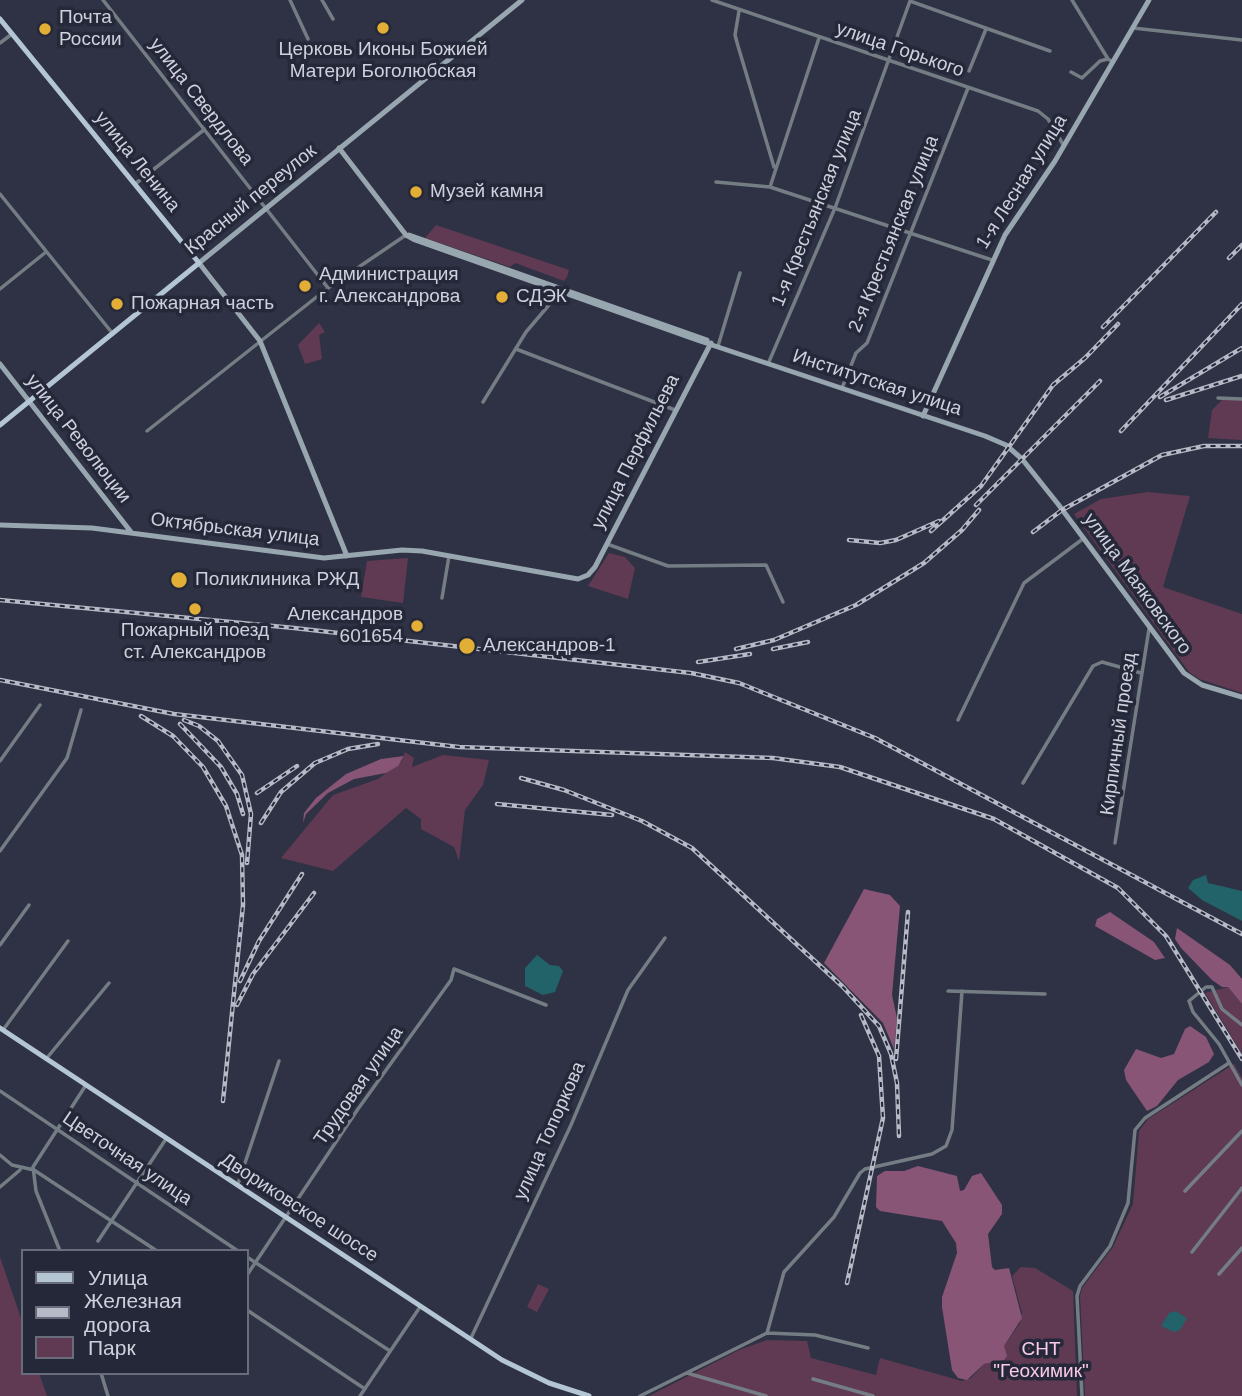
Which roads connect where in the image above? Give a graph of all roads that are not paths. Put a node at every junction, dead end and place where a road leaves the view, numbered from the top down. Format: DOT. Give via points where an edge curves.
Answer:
graph roads {
  1 [pos="111,0"];
  2 [pos="290,0"];
  3 [pos="322,0"];
  4 [pos="522,0"];
  5 [pos="712,0"];
  6 [pos="1072,0"];
  7 [pos="1149,0"];
  8 [pos="909,1"];
  9 [pos="104,2"];
  10 [pos="740,10"];
  11 [pos="0,19"];
  12 [pos="333,19"];
  13 [pos="1133,28"];
  14 [pos="986,29"];
  15 [pos="12,34"];
  16 [pos="819,38"];
  17 [pos="307,39"];
  18 [pos="1242,40"];
  19 [pos="0,43"];
  20 [pos="1050,51"];
  21 [pos="1111,60"];
  22 [pos="889,62"];
  23 [pos="969,71"];
  24 [pos="1071,72"];
  25 [pos="968,88"];
  26 [pos="205,130"];
  27 [pos="1064,146"];
  28 [pos="339,148"];
  29 [pos="774,167"];
  30 [pos="716,182"];
  31 [pos="135,184"];
  32 [pos="770,187"];
  33 [pos="0,194"];
  34 [pos="265,207"];
  35 [pos="835,208"];
  36 [pos="912,233"];
  37 [pos="406,234"];
  38 [pos="46,252"];
  39 [pos="992,260"];
  40 [pos="199,263"];
  41 [pos="740,273"];
  42 [pos="328,288"];
  43 [pos="0,289"];
  44 [pos="561,290"];
  45 [pos="113,334"];
  46 [pos="260,341"];
  47 [pos="711,343"];
  48 [pos="718,346"];
  49 [pos="516,349"];
  50 [pos="0,364"];
  51 [pos="768,364"];
  52 [pos="842,388"];
  53 [pos="1218,398"];
  54 [pos="1242,399"];
  55 [pos="30,402"];
  56 [pos="483,402"];
  57 [pos="675,410"];
  58 [pos="923,416"];
  59 [pos="0,425"];
  60 [pos="147,431"];
  61 [pos="1026,464"];
  62 [pos="0,525"];
  63 [pos="131,533"];
  64 [pos="1084,538"];
  65 [pos="607,543"];
  66 [pos="347,556"];
  67 [pos="449,556"];
  68 [pos="588,575"];
  69 [pos="442,598"];
  70 [pos="783,602"];
  71 [pos="1149,629"];
  72 [pos="1142,673"];
  73 [pos="1242,697"];
  74 [pos="40,705"];
  75 [pos="81,710"];
  76 [pos="958,720"];
  77 [pos="0,761"];
  78 [pos="1023,783"];
  79 [pos="1115,843"];
  80 [pos="0,851"];
  81 [pos="29,905"];
  82 [pos="665,938"];
  83 [pos="68,941"];
  84 [pos="0,945"];
  85 [pos="109,983"];
  86 [pos="948,990"];
  87 [pos="962,991"];
  88 [pos="1045,994"];
  89 [pos="546,1005"];
  90 [pos="1242,1025"];
  91 [pos="1,1029"];
  92 [pos="46,1059"];
  93 [pos="279,1060"];
  94 [pos="1230,1063"];
  95 [pos="1242,1084"];
  96 [pos="86,1086"];
  97 [pos="0,1091"];
  98 [pos="57,1129"];
  99 [pos="1242,1131"];
  100 [pos="166,1139"];
  101 [pos="0,1155"];
  102 [pos="22,1169"];
  103 [pos="34,1170"];
  104 [pos="139,1182"];
  105 [pos="238,1186"];
  106 [pos="0,1187"];
  107 [pos="1242,1188"];
  108 [pos="1185,1191"];
  109 [pos="285,1218"];
  110 [pos="112,1221"];
  111 [pos="98,1241"];
  112 [pos="1242,1248"];
  113 [pos="59,1249"];
  114 [pos="155,1249"];
  115 [pos="235,1249"];
  116 [pos="1192,1252"];
  117 [pos="248,1258"];
  118 [pos="256,1263"];
  119 [pos="248,1274"];
  120 [pos="1219,1274"];
  121 [pos="420,1307"];
  122 [pos="248,1311"];
  123 [pos="767,1333"];
  124 [pos="470,1340"];
  125 [pos="868,1348"];
  126 [pos="390,1351"];
  127 [pos="685,1373"];
  128 [pos="102,1375"];
  129 [pos="813,1379"];
  130 [pos="365,1389"];
  131 [pos="108,1396"];
  132 [pos="360,1396"];
  133 [pos="589,1396"];
  134 [pos="640,1396"];
  135 [pos="766,1396"];
  136 [pos="873,1396"];
  137 [pos="1082,1396"];
  1 -- 9 [label="street"];
  2 -- 17 [label="street"];
  3 -- 12 [label="street"];
  4 -- 28 [label="main road, Красный переулок"];
  5 -- 10 [label="street, улица Горького"];
  6 -- 21 [label="street"];
  7 -- 13 [label="main road, 1-я Лесная улица"];
  8 -- 14 [label="street"];
  8 -- 22 [label="street, 1-я Крестьянская улица"];
  9 -- 26 [label="street, улица Свердлова"];
  10 -- 16 [label="street, улица Горького"];
  10 -- 29 [label="street" via="735,35"];
  11 -- 15 [label="main road, улица Ленина"];
  13 -- 18 [label="street"];
  13 -- 21 [label="main road, 1-я Лесная улица"];
  14 -- 20 [label="street"];
  14 -- 23 [label="street"];
  15 -- 19 [label="street"];
  15 -- 31 [label="main road, улица Ленина"];
  16 -- 22 [label="street, улица Горького"];
  16 -- 29 [label="street"];
  21 -- 24 [label="street" via="1100,61 1082,78"];
  21 -- 27 [label="main road, 1-я Лесная улица"];
  22 -- 25 [label="street, улица Горького"];
  22 -- 35 [label="street, 1-я Крестьянская улица"];
  25 -- 27 [label="street, улица Горького" via="1042,113"];
  25 -- 36 [label="street, 2-я Крестьянская улица"];
  26 -- 31 [label="street"];
  26 -- 34 [label="street, улица Свердлова"];
  27 -- 39 [label="main road, 1-я Лесная улица"];
  28 -- 34 [label="main road, Красный переулок"];
  28 -- 37 [label="main road, Институтская улица"];
  29 -- 32 [label="street"];
  30 -- 32 [label="street"];
  31 -- 40 [label="main road, улица Ленина"];
  32 -- 35 [label="street"];
  33 -- 38 [label="street"];
  34 -- 40 [label="main road, Красный переулок"];
  34 -- 42 [label="street, улица Свердлова"];
  35 -- 36 [label="street"];
  35 -- 51 [label="street, 1-я Крестьянская улица"];
  36 -- 39 [label="street"];
  36 -- 52 [label="street, 2-я Крестьянская улица" via="867,343 856,353"];
  37 -- 42 [label="street"];
  37 -- 44 [label="main road, Институтская улица"];
  38 -- 43 [label="street"];
  38 -- 45 [label="street"];
  39 -- 58 [label="main road, 1-я Лесная улица"];
  40 -- 45 [label="main road, Красный переулок"];
  40 -- 46 [label="main road, улица Ленина"];
  41 -- 48 [label="street"];
  42 -- 46 [label="street"];
  44 -- 47 [label="main road, Институтская улица"];
  44 -- 49 [label="street"];
  45 -- 55 [label="main road, Красный переулок"];
  46 -- 60 [label="street"];
  46 -- 66 [label="main road, улица Ленина"];
  47 -- 48 [label="main road, Институтская улица"];
  47 -- 57 [label="main road, улица Перфильева"];
  48 -- 51 [label="main road, Институтская улица"];
  49 -- 56 [label="street"];
  49 -- 57 [label="street"];
  50 -- 55 [label="main road, улица Революции"];
  51 -- 52 [label="main road, Институтская улица"];
  52 -- 58 [label="main road, Институтская улица"];
  53 -- 54 [label="street"];
  55 -- 59 [label="main road, Красный переулок"];
  55 -- 63 [label="main road, улица Революции"];
  57 -- 65 [label="main road, улица Перфильева"];
  58 -- 61 [label="main road, Институтская улица" via="1006,445"];
  61 -- 64 [label="main road, улица Маяковского"];
  62 -- 63 [label="main road, Октябрьская улица"];
  63 -- 66 [label="main road, Октябрьская улица" via="324,558"];
  64 -- 71 [label="main road, улица Маяковского"];
  64 -- 76 [label="street" via="1024,583"];
  65 -- 68 [label="main road, улица Перфильева"];
  65 -- 70 [label="street" via="676,567 766,565"];
  66 -- 67 [label="main road, Октябрьская улица" via="402,550"];
  67 -- 68 [label="main road, Октябрьская улица" via="578,579"];
  67 -- 69 [label="street"];
  71 -- 72 [label="street, Кирпичный проезд"];
  71 -- 73 [label="main road, улица Маяковского" via="1192,680"];
  72 -- 78 [label="street" via="1102,662 1093,666"];
  72 -- 79 [label="street, Кирпичный проезд"];
  74 -- 77 [label="street"];
  75 -- 80 [label="street" via="67,758"];
  81 -- 84 [label="street"];
  82 -- 124 [label="street, улица Топоркова" via="628,990"];
  83 -- 91 [label="street"];
  85 -- 92 [label="street"];
  86 -- 87 [label="street"];
  87 -- 88 [label="street"];
  87 -- 123 [label="street" via="951,1139 932,1154 860,1173 834,1217 784,1272"];
  89 -- 109 [label="street, Трудовая улица" via="454,969 440,996"];
  90 -- 94 [label="street" via="1222,1009 1212,987 1189,1001"];
  91 -- 92 [label="main road, Двориковское шоссе"];
  92 -- 96 [label="main road, Двориковское шоссе"];
  93 -- 105 [label="street"];
  94 -- 95 [label="street"];
  94 -- 137 [label="street" via="1145,1118 1135,1130 1129,1203 1110,1247 1077,1296"];
  96 -- 98 [label="street"];
  96 -- 100 [label="main road, Двориковское шоссе"];
  97 -- 98 [label="street, Цветочная улица"];
  98 -- 103 [label="street"];
  98 -- 104 [label="street, Цветочная улица"];
  99 -- 108 [label="street"];
  100 -- 104 [label="street"];
  100 -- 105 [label="main road, Двориковское шоссе"];
  101 -- 102 [label="street"];
  102 -- 103 [label="street"];
  102 -- 106 [label="street"];
  103 -- 110 [label="street"];
  103 -- 113 [label="street" via="36,1191"];
  104 -- 110 [label="street"];
  104 -- 115 [label="street, Цветочная улица"];
  105 -- 109 [label="main road, Двориковское шоссе"];
  107 -- 116 [label="street"];
  109 -- 118 [label="street, Трудовая улица"];
  109 -- 121 [label="main road, Двориковское шоссе"];
  110 -- 111 [label="street"];
  110 -- 114 [label="street"];
  112 -- 120 [label="street"];
  117 -- 118 [label="street"];
  118 -- 119 [label="street, Трудовая улица"];
  118 -- 126 [label="street"];
  121 -- 124 [label="main road, Двориковское шоссе"];
  121 -- 126 [label="street"];
  122 -- 130 [label="street"];
  123 -- 125 [label="street" via="815,1335"];
  123 -- 127 [label="street"];
  124 -- 133 [label="main road, Двориковское шоссе" via="540,1379"];
  126 -- 130 [label="street"];
  127 -- 134 [label="street"];
  127 -- 135 [label="street"];
  128 -- 131 [label="street"];
  129 -- 136 [label="street"];
  130 -- 132 [label="street"];
}
